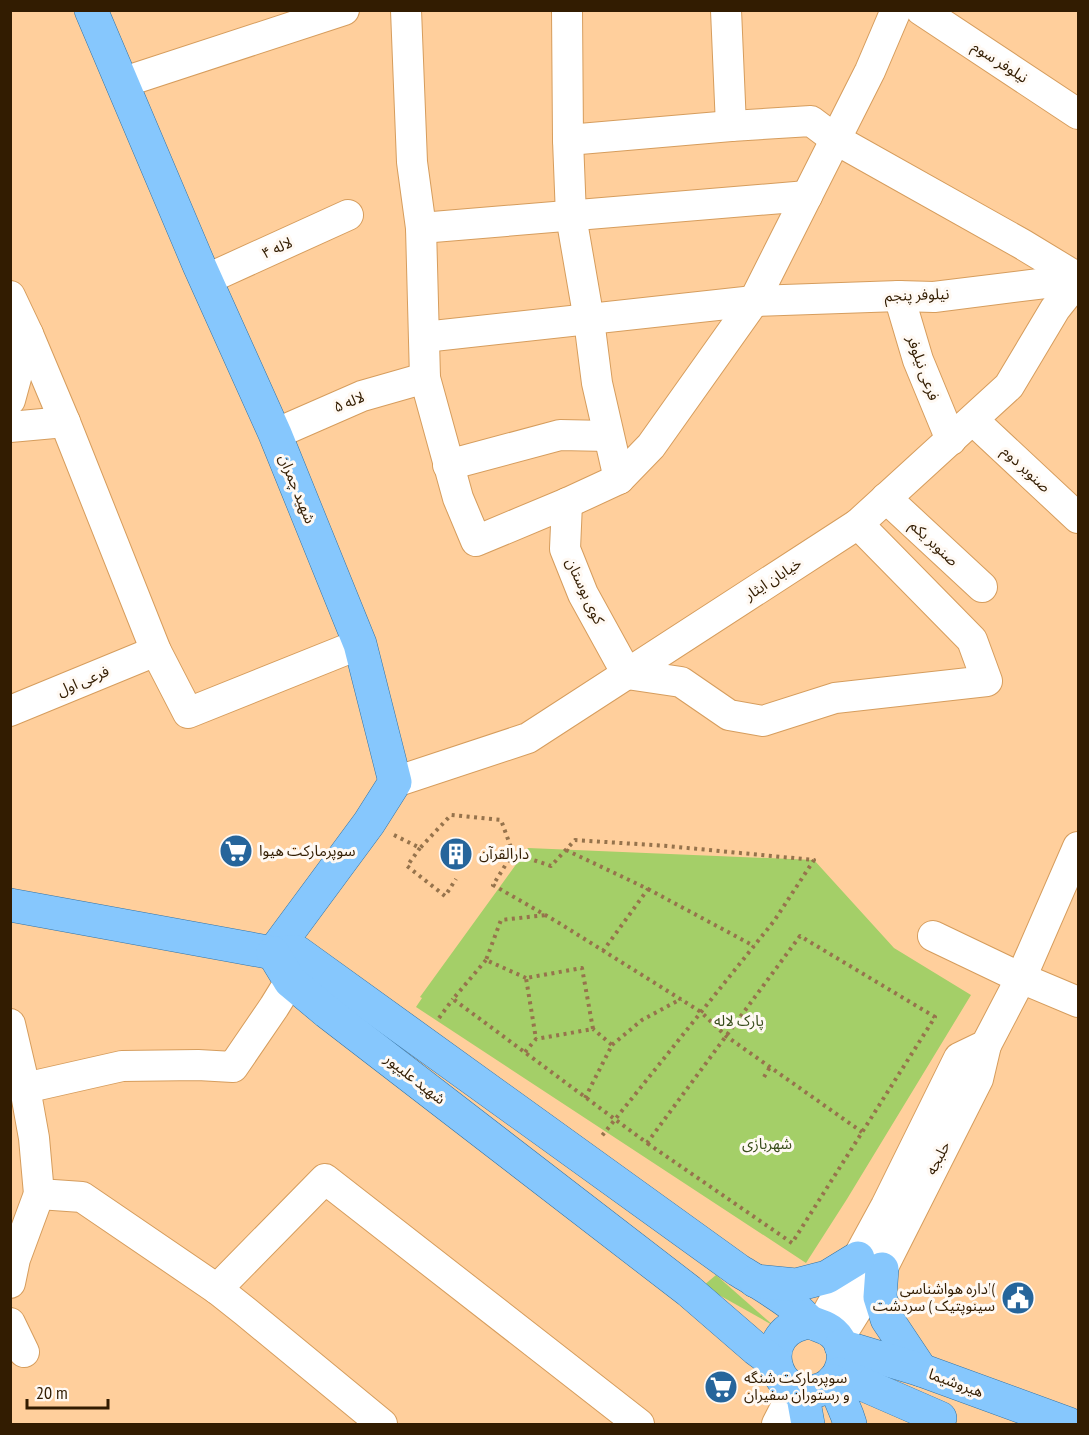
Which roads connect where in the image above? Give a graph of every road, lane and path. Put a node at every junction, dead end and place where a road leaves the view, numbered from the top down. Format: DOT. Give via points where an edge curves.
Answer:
graph roads {
  1 [pos="344,10"];
  2 [pos="406,10"];
  3 [pos="567,10"];
  4 [pos="726,10"];
  5 [pos="896,10"];
  6 [pos="921,10"];
  7 [pos="96,12"];
  8 [pos="121,83"];
  9 [pos="1078,114"];
  10 [pos="731,126"];
  11 [pos="835,139"];
  12 [pos="568,140"];
  13 [pos="807,196"];
  14 [pos="348,215"];
  15 [pos="571,216"];
  16 [pos="421,228"];
  17 [pos="1078,279"];
  18 [pos="205,280"];
  19 [pos="10,296"];
  20 [pos="899,296"];
  21 [pos="754,301"];
  22 [pos="589,320"];
  23 [pos="28,334"];
  24 [pos="424,337"];
  25 [pos="425,378"];
  26 [pos="10,400"];
  27 [pos="973,420"];
  28 [pos="64,422"];
  29 [pos="10,427"];
  30 [pos="274,434"];
  31 [pos="608,436"];
  32 [pos="951,440"];
  33 [pos="448,465"];
  34 [pos="619,479"];
  35 [pos="886,498"];
  36 [pos="567,503"];
  37 [pos="1078,518"];
  38 [pos="858,524"];
  39 [pos="982,587"];
  40 [pos="360,644"];
  41 [pos="156,651"];
  42 [pos="627,674"];
  43 [pos="10,711"];
  44 [pos="395,782"];
  45 [pos="369,823"];
  46 [pos="1078,847"];
  47 [pos="420,848"];
  48 [pos="566,850"];
  49 [pos="513,853"];
  50 [pos="456,879"];
  51 [pos="648,889"];
  52 [pos="10,905"];
  53 [pos="546,915"];
  54 [pos="933,936"];
  55 [pos="754,946"];
  56 [pos="603,951"];
  57 [pos="486,960"];
  58 [pos="287,962"];
  59 [pos="526,978"];
  60 [pos="1021,978"];
  61 [pos="681,999"];
  62 [pos="1078,1002"];
  63 [pos="701,1012"];
  64 [pos="10,1024"];
  65 [pos="593,1029"];
  66 [pos="726,1036"];
  67 [pos="536,1039"];
  68 [pos="612,1045"];
  69 [pos="525,1052"];
  70 [pos="771,1067"];
  71 [pos="764,1077"];
  72 [pos="25,1088"];
  73 [pos="585,1098"];
  74 [pos="615,1119"];
  75 [pos="862,1132"];
  76 [pos="22,1143"];
  77 [pos="647,1143"];
  78 [pos="584,1158"];
  79 [pos="39,1194"];
  80 [pos="870,1264"];
  81 [pos="755,1281"];
  82 [pos="10,1283"];
  83 [pos="217,1289"];
  84 [pos="10,1323"];
  85 [pos="831,1348"];
  86 [pos="24,1352"];
  87 [pos="774,1363"];
  88 [pos="921,1370"];
  89 [pos="799,1390"];
  90 [pos="941,1422"];
  91 [pos="382,1425"];
  92 [pos="639,1425"];
  93 [pos="777,1425"];
  94 [pos="808,1425"];
  95 [pos="850,1425"];
  96 [pos="1069,1425"];
  1 -- 8 [label="street"];
  2 -- 16 [label="street" via="412,162"];
  3 -- 12 [label="street"];
  4 -- 10 [label="street"];
  5 -- 11 [label="street"];
  6 -- 9 [label="street, نیلوفر سوم"];
  7 -- 8 [label="main road, شهید چمران"];
  8 -- 18 [label="main road, شهید چمران"];
  10 -- 11 [label="street" via="811,121"];
  10 -- 12 [label="street"];
  11 -- 13 [label="street"];
  11 -- 17 [label="street"];
  12 -- 15 [label="street"];
  13 -- 15 [label="street"];
  13 -- 21 [label="street"];
  14 -- 18 [label="street, لاله ۴"];
  15 -- 16 [label="street"];
  15 -- 22 [label="street"];
  16 -- 24 [label="street"];
  17 -- 20 [label="street, نیلوفر پنجم" via="934,297"];
  17 -- 27 [label="street, خیابان ایثار" via="1055,309 1010,386"];
  18 -- 30 [label="main road, شهید چمران"];
  19 -- 23 [label="street"];
  20 -- 21 [label="street, نیلوفر پنجم"];
  20 -- 32 [label="street, فرعی نیلوفر" via="918,360"];
  21 -- 22 [label="street, نیلوفر پنجم"];
  21 -- 34 [label="street" via="651,446"];
  22 -- 24 [label="street, نیلوفر پنجم"];
  22 -- 31 [label="street"];
  23 -- 26 [label="street"];
  23 -- 28 [label="street"];
  24 -- 25 [label="street"];
  25 -- 30 [label="street, لاله ۵" via="362,396"];
  25 -- 33 [label="street"];
  27 -- 32 [label="street, خیابان ایثار"];
  27 -- 37 [label="street, صنوبر دوم"];
  28 -- 29 [label="street"];
  28 -- 41 [label="street"];
  30 -- 40 [label="main road, شهید چمران"];
  31 -- 33 [label="street" via="560,435"];
  31 -- 34 [label="street"];
  32 -- 35 [label="street, خیابان ایثار"];
  33 -- 36 [label="street" via="476,541"];
  34 -- 36 [label="street"];
  35 -- 38 [label="street, خیابان ایثار"];
  35 -- 39 [label="street, صنوبر یکم"];
  36 -- 42 [label="street, کوی بوستان" via="565,549 583,594"];
  38 -- 42 [label="street, خیابان ایثار"];
  38 -- 42 [label="street" via="972,640 987,681 835,698 763,721 729,716 681,682"];
  40 -- 41 [label="street" via="188,713"];
  40 -- 44 [label="main road, شهید چمران"];
  41 -- 43 [label="street, فرعی اول"];
  42 -- 44 [label="street, خیابان ایثار" via="528,738"];
  44 -- 45 [label="main road"];
  45 -- 47 [label="path"];
  45 -- 58 [label="main road"];
  46 -- 60 [label="street"];
  47 -- 49 [label="path" via="451,815 501,820"];
  47 -- 50 [label="path" via="407,866 446,896"];
  48 -- 49 [label="path" via="551,866"];
  48 -- 51 [label="path"];
  48 -- 55 [label="path" via="575,840 814,860"];
  49 -- 53 [label="path" via="493,885"];
  51 -- 55 [label="path"];
  51 -- 56 [label="path"];
  52 -- 58 [label="main road, شهید علیپور"];
  53 -- 56 [label="path"];
  53 -- 57 [label="path" via="501,920"];
  54 -- 60 [label="street"];
  55 -- 63 [label="path"];
  56 -- 61 [label="path"];
  57 -- 59 [label="path"];
  57 -- 69 [label="path" via="453,999"];
  58 -- 72 [label="street" via="274,1007 233,1067 122,1066"];
  58 -- 78 [label="main road, شهید علیپور"];
  58 -- 87 [label="main road, شهید علیپور" via="327,1012 689,1291"];
  59 -- 65 [label="path" via="582,968"];
  59 -- 67 [label="path"];
  60 -- 62 [label="street"];
  60 -- 80 [label="street, حلبجه" via="986,1045 978,1079"];
  61 -- 63 [label="path"];
  61 -- 68 [label="path" via="642,1020"];
  63 -- 66 [label="path"];
  63 -- 74 [label="path"];
  64 -- 72 [label="street"];
  65 -- 67 [label="path"];
  65 -- 68 [label="path"];
  66 -- 70 [label="path"];
  66 -- 75 [label="path" via="800,936 935,1017"];
  66 -- 77 [label="path"];
  67 -- 69 [label="path"];
  68 -- 73 [label="path"];
  69 -- 73 [label="path"];
  70 -- 71 [label="path"];
  70 -- 75 [label="path"];
  72 -- 76 [label="street"];
  73 -- 74 [label="path"];
  74 -- 77 [label="path"];
  74 -- 78 [label="path"];
  75 -- 77 [label="path" via="792,1243"];
  76 -- 79 [label="street"];
  78 -- 81 [label="main road, شهید علیپور"];
  79 -- 82 [label="street"];
  79 -- 83 [label="street" via="82,1197"];
  80 -- 81 [label="main road" via="796,1285"];
  80 -- 85 [label="street, حلبجه"];
  80 -- 88 [label="main road" via="887,1319"];
  81 -- 85 [label="main road, شهید علیپور" via="791,1305"];
  83 -- 91 [label="street"];
  83 -- 92 [label="street" via="324,1179"];
  84 -- 86 [label="street"];
  85 -- 87 [label="main road" via="801,1323 777,1342"];
  85 -- 88 [label="main road, هیروشیما"];
  85 -- 89 [label="main road" via="827,1387"];
  85 -- 90 [label="main road"];
  85 -- 95 [label="main road"];
  87 -- 89 [label="main road" via="784,1381"];
  88 -- 96 [label="main road, هیروشیما"];
  89 -- 93 [label="street"];
  89 -- 94 [label="main road"];
}
